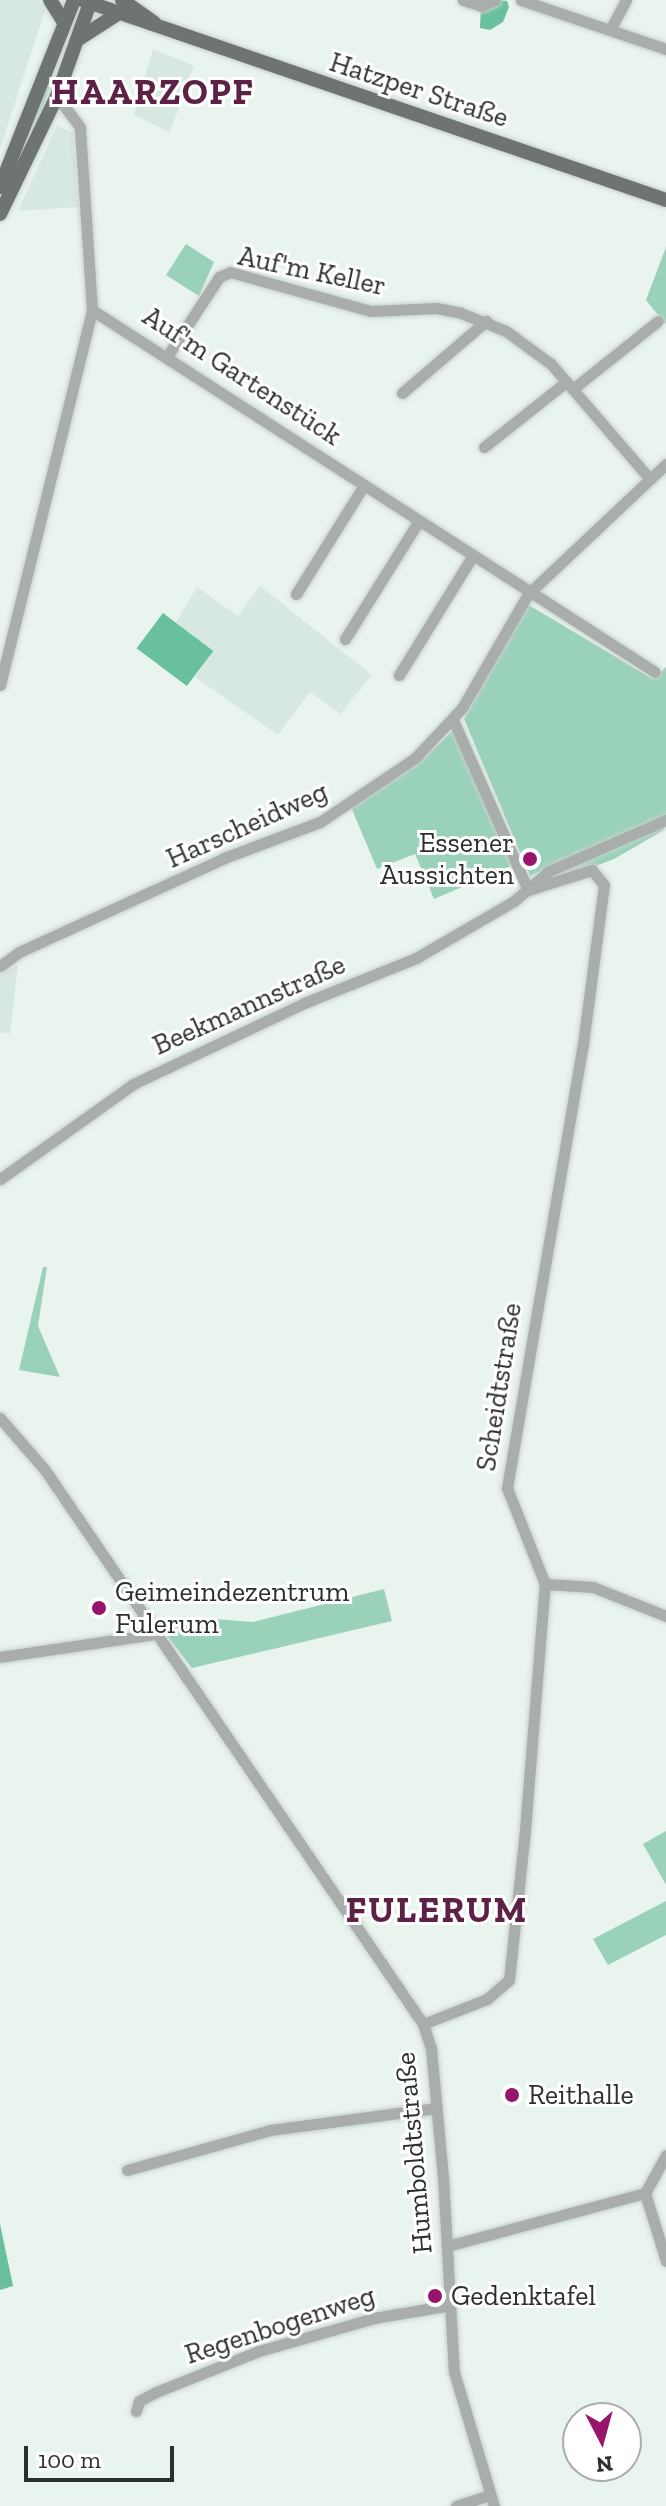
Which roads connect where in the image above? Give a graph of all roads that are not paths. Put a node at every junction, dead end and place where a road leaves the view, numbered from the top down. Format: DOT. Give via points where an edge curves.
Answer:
graph roads {
  1 [pos="50,0"];
  2 [pos="74,0"];
  3 [pos="463,0"];
  4 [pos="495,0"];
  5 [pos="521,0"];
  6 [pos="626,0"];
  7 [pos="88,1"];
  8 [pos="128,2"];
  9 [pos="116,15"];
  10 [pos="64,22"];
  11 [pos="158,25"];
  12 [pos="610,30"];
  13 [pos="77,41"];
  14 [pos="666,49"];
  15 [pos="57,96"];
  16 [pos="48,116"];
  17 [pos="75,118"];
  18 [pos="15,142"];
  19 [pos="31,150"];
  20 [pos="0,187"];
  21 [pos="666,200"];
  22 [pos="0,214"];
  23 [pos="92,310"];
  24 [pos="486,321"];
  25 [pos="658,321"];
  26 [pos="168,355"];
  27 [pos="570,385"];
  28 [pos="402,393"];
  29 [pos="484,447"];
  30 [pos="666,464"];
  31 [pos="649,478"];
  32 [pos="364,485"];
  33 [pos="418,522"];
  34 [pos="472,557"];
  35 [pos="296,594"];
  36 [pos="528,594"];
  37 [pos="345,639"];
  38 [pos="655,672"];
  39 [pos="399,675"];
  40 [pos="0,685"];
  41 [pos="453,720"];
  42 [pos="666,820"];
  43 [pos="528,890"];
  44 [pos="0,966"];
  45 [pos="0,1179"];
  46 [pos="0,1418"];
  47 [pos="545,1584"];
  48 [pos="666,1616"];
  49 [pos="156,1634"];
  50 [pos="0,1657"];
  51 [pos="423,2024"];
  52 [pos="437,2108"];
  53 [pos="666,2155"];
  54 [pos="127,2170"];
  55 [pos="645,2193"];
  56 [pos="447,2246"];
  57 [pos="666,2261"];
  58 [pos="451,2305"];
  59 [pos="136,2411"];
  60 [pos="492,2500"];
  61 [pos="456,2506"];
  1 -- 10 [label="main road"];
  2 -- 10 [label="main road"];
  3 -- 4 [label="street" via="481,6"];
  5 -- 12 [label="street"];
  6 -- 12 [label="street"];
  7 -- 9 [label="main road, Hatzper Straße"];
  7 -- 13 [label="main road"];
  8 -- 11 [label="main road, Hatzper Straße"];
  9 -- 11 [label="main road, Hatzper Straße"];
  9 -- 13 [label="main road"];
  10 -- 18 [label="main road"];
  11 -- 21 [label="main road, Hatzper Straße"];
  12 -- 14 [label="street"];
  13 -- 15 [label="main road"];
  15 -- 16 [label="main road"];
  15 -- 17 [label="street"];
  16 -- 17 [label="street"];
  16 -- 19 [label="main road"];
  17 -- 23 [label="street" via="80,127"];
  18 -- 19 [label="main road"];
  18 -- 20 [label="main road"];
  19 -- 22 [label="main road"];
  23 -- 26 [label="street, Auf'm Gartenstück"];
  23 -- 40 [label="street"];
  24 -- 26 [label="street, Auf'm Keller" via="436,308 371,311 230,272 219,277"];
  24 -- 27 [label="street, Auf'm Keller" via="537,352"];
  24 -- 28 [label="street"];
  25 -- 27 [label="street"];
  26 -- 32 [label="street, Auf'm Gartenstück"];
  27 -- 29 [label="street"];
  27 -- 31 [label="street, Auf'm Keller"];
  30 -- 31 [label="street, Harscheidweg"];
  31 -- 36 [label="street, Harscheidweg"];
  32 -- 33 [label="street, Auf'm Gartenstück"];
  32 -- 35 [label="street"];
  33 -- 34 [label="street, Auf'm Gartenstück"];
  33 -- 37 [label="street"];
  34 -- 36 [label="street, Auf'm Gartenstück"];
  34 -- 39 [label="street"];
  36 -- 38 [label="street, Auf'm Gartenstück"];
  36 -- 41 [label="street, Harscheidweg"];
  41 -- 43 [label="street"];
  41 -- 44 [label="street, Harscheidweg" via="415,758 332,816 19,952"];
  42 -- 43 [label="street, Beekmannstraße" via="549,871"];
  43 -- 45 [label="street, Beekmannstraße" via="416,958 304,1003 133,1084"];
  43 -- 47 [label="street, Scheidtstraße" via="592,870 604,885 587,1016 507,1488"];
  46 -- 49 [label="street, Humboldtstraße" via="45,1470"];
  47 -- 48 [label="street" via="593,1587"];
  47 -- 51 [label="street, Scheidtstraße" via="509,1980 487,1999"];
  49 -- 50 [label="street"];
  49 -- 51 [label="street, Humboldtstraße"];
  51 -- 52 [label="street, Humboldtstraße"];
  52 -- 54 [label="street" via="270,2130"];
  52 -- 56 [label="street, Humboldtstraße"];
  53 -- 55 [label="street"];
  55 -- 56 [label="street"];
  55 -- 57 [label="street"];
  56 -- 58 [label="street, Humboldtstraße"];
  58 -- 59 [label="street, Regenbogenweg" via="374,2318 259,2351 156,2392 139,2401"];
  58 -- 60 [label="street, Humboldtstraße" via="454,2372"];
  60 -- 61 [label="street"];
}
